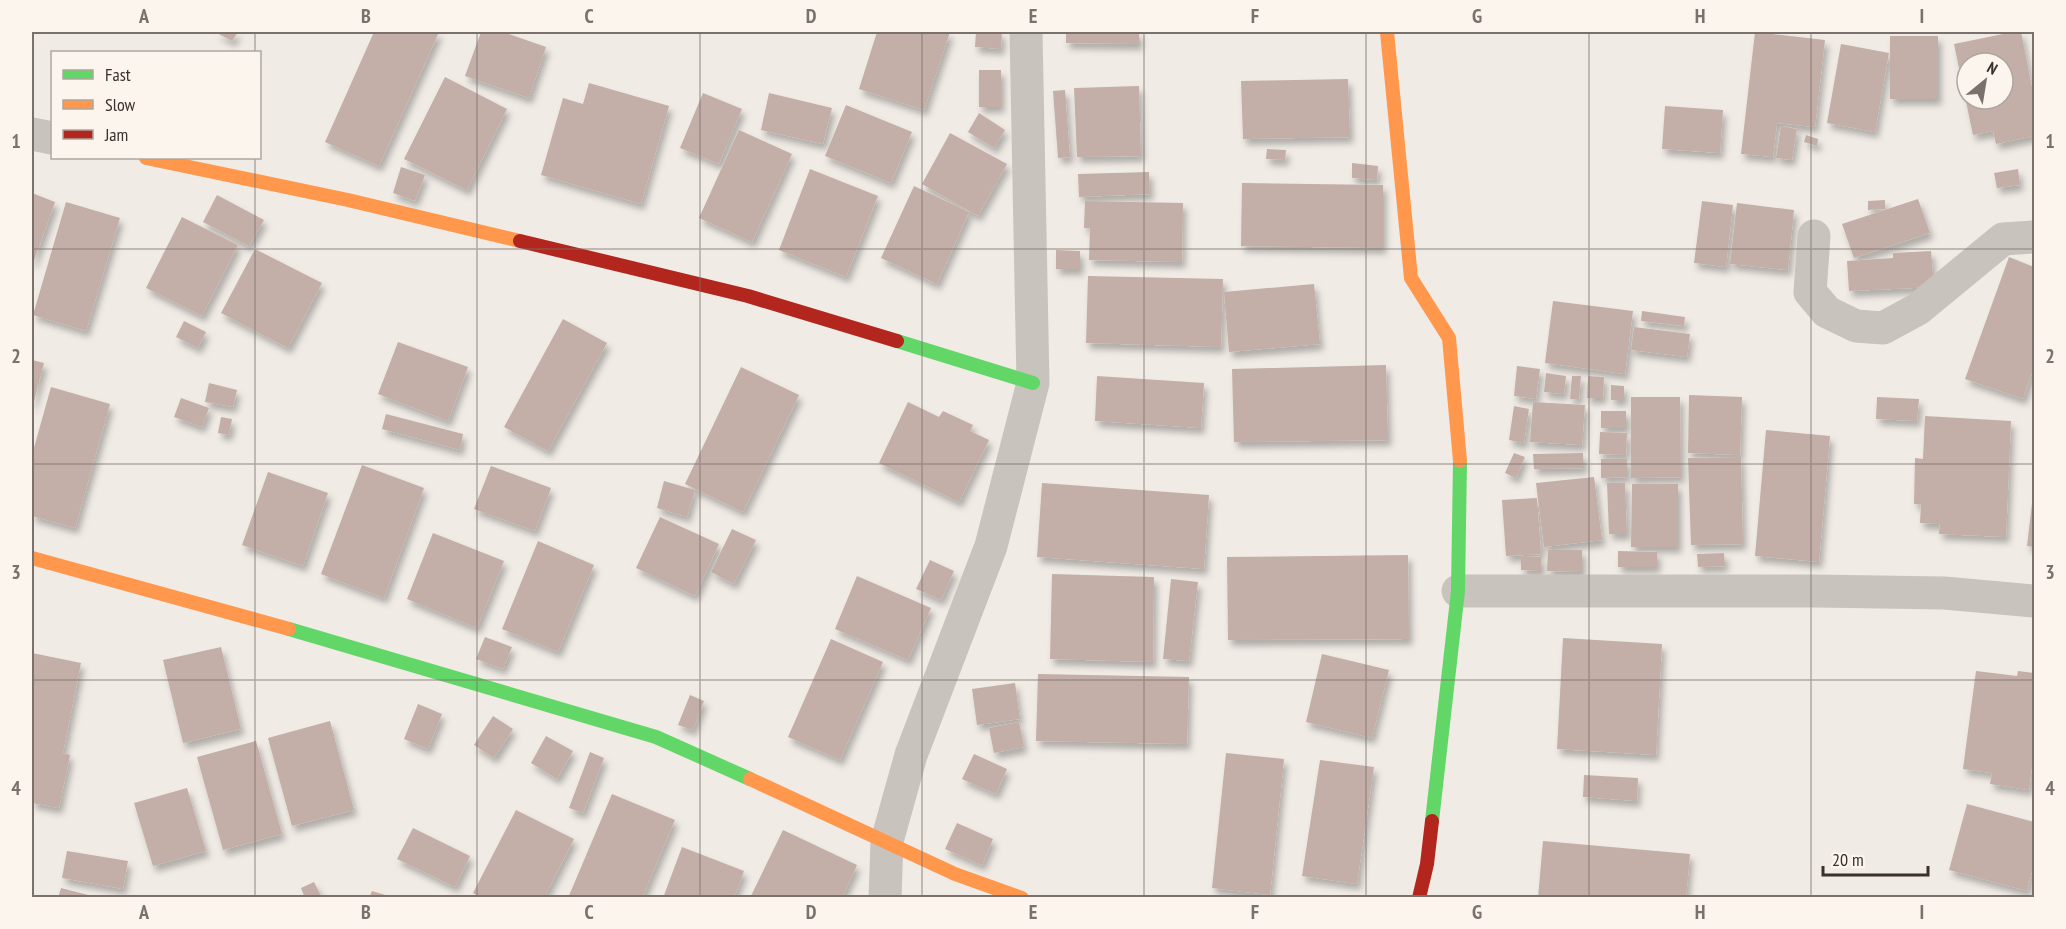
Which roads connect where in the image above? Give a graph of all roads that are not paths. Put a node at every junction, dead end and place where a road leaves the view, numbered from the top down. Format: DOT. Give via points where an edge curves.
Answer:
graph roads {
  1 [pos="1026,32"];
  2 [pos="1387,32"];
  3 [pos="32,134"];
  4 [pos="51,138"];
  5 [pos="151,159"];
  6 [pos="1814,236"];
  7 [pos="2034,237"];
  8 [pos="1033,383"];
  9 [pos="32,558"];
  10 [pos="1458,591"];
  11 [pos="2034,601"];
  12 [pos="887,841"];
  13 [pos="885,897"];
  14 [pos="1022,897"];
  15 [pos="1419,897"];
  1 -- 8 [label="street"];
  2 -- 10 [label="street" via="1411,278 1449,338 1460,456"];
  3 -- 4 [label="street"];
  5 -- 8 [label="street" via="348,200 748,296"];
  6 -- 7 [label="street" via="1810,292 1827,312 1856,326 1883,328 1918,309 2003,239"];
  8 -- 12 [label="street" via="991,546 911,755"];
  9 -- 12 [label="street" via="364,650 656,737"];
  10 -- 11 [label="street" via="1944,593"];
  10 -- 15 [label="street" via="1427,864"];
  12 -- 13 [label="street"];
  12 -- 14 [label="street" via="955,874"];
}
